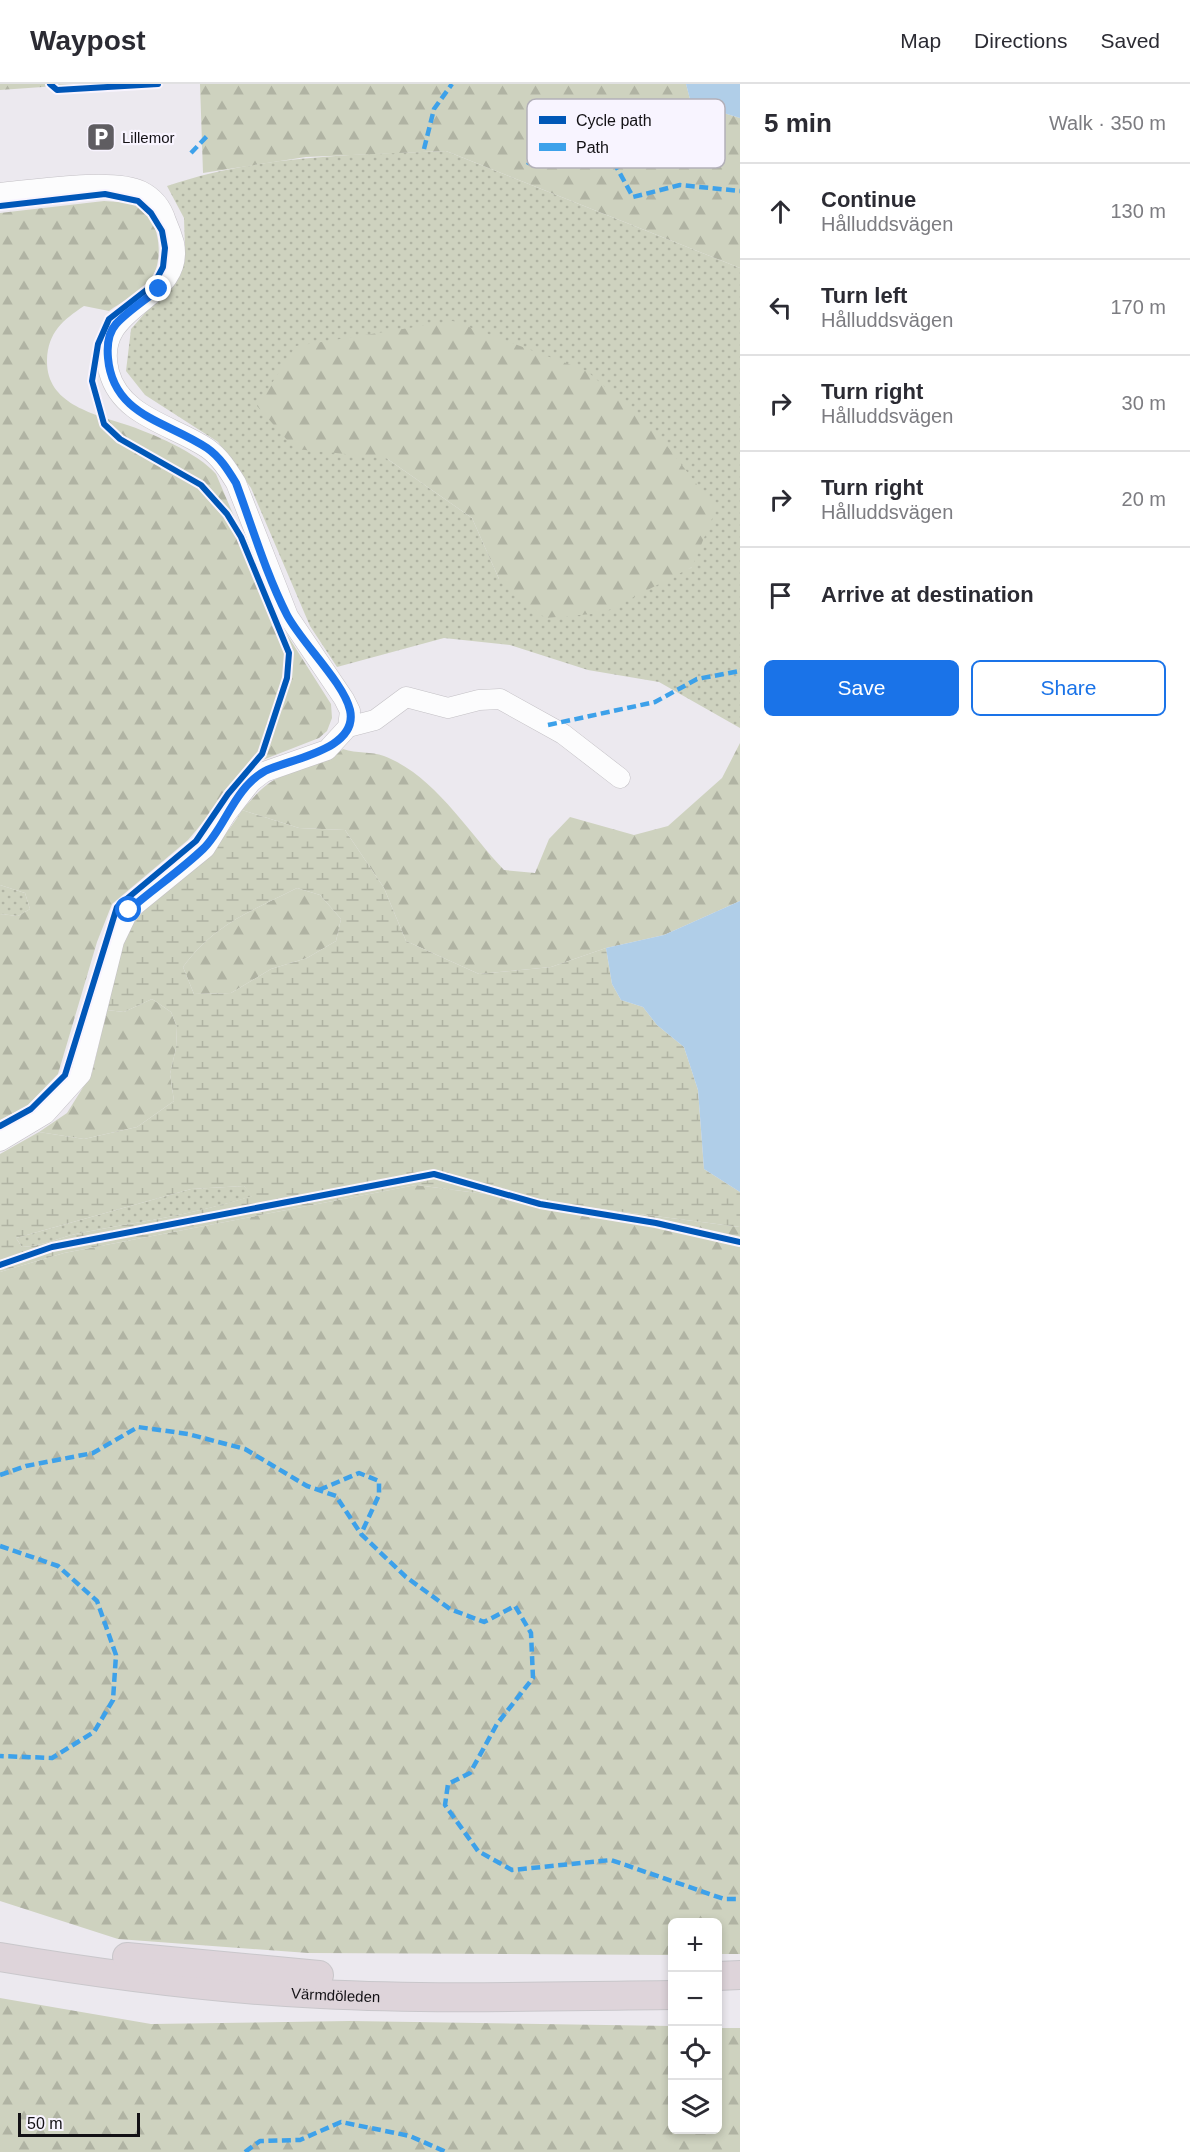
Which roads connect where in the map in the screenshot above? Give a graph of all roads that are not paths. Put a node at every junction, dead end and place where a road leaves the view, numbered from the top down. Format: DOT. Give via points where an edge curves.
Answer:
graph roads {
  1 [pos="0,193"];
  2 [pos="348,727"];
  3 [pos="620,778"];
  4 [pos="0,1141"];
  5 [pos="0,1938"];
  6 [pos="0,1957"];
  7 [pos="740,1975"];
  8 [pos="668,1976"];
  9 [pos="722,1976"];
  10 [pos="668,1995"];
  11 [pos="722,1995"];
  12 [pos="740,1995"];
  1 -- 2 [label="street" via="100,184 139,189 154,199 174,245 171,270 159,289 115,325 107,346 109,372 118,392 135,411 199,444 225,464 288,616 350,711"];
  2 -- 3 [label="street" via="375,720 406,696 448,708 500,699 564,734"];
  2 -- 4 [label="street" via="327,750 264,772 251,782 205,848 129,910 114,941 81,1074 45,1114"];
  5 -- 8 [label="highway, Värmdöleden" via="90,1953 325,1975"];
  6 -- 10 [label="highway, Värmdöleden" via="209,1986 323,1994 472,1998"];
  7 -- 9 [label="highway"];
  11 -- 12 [label="highway"];
}
